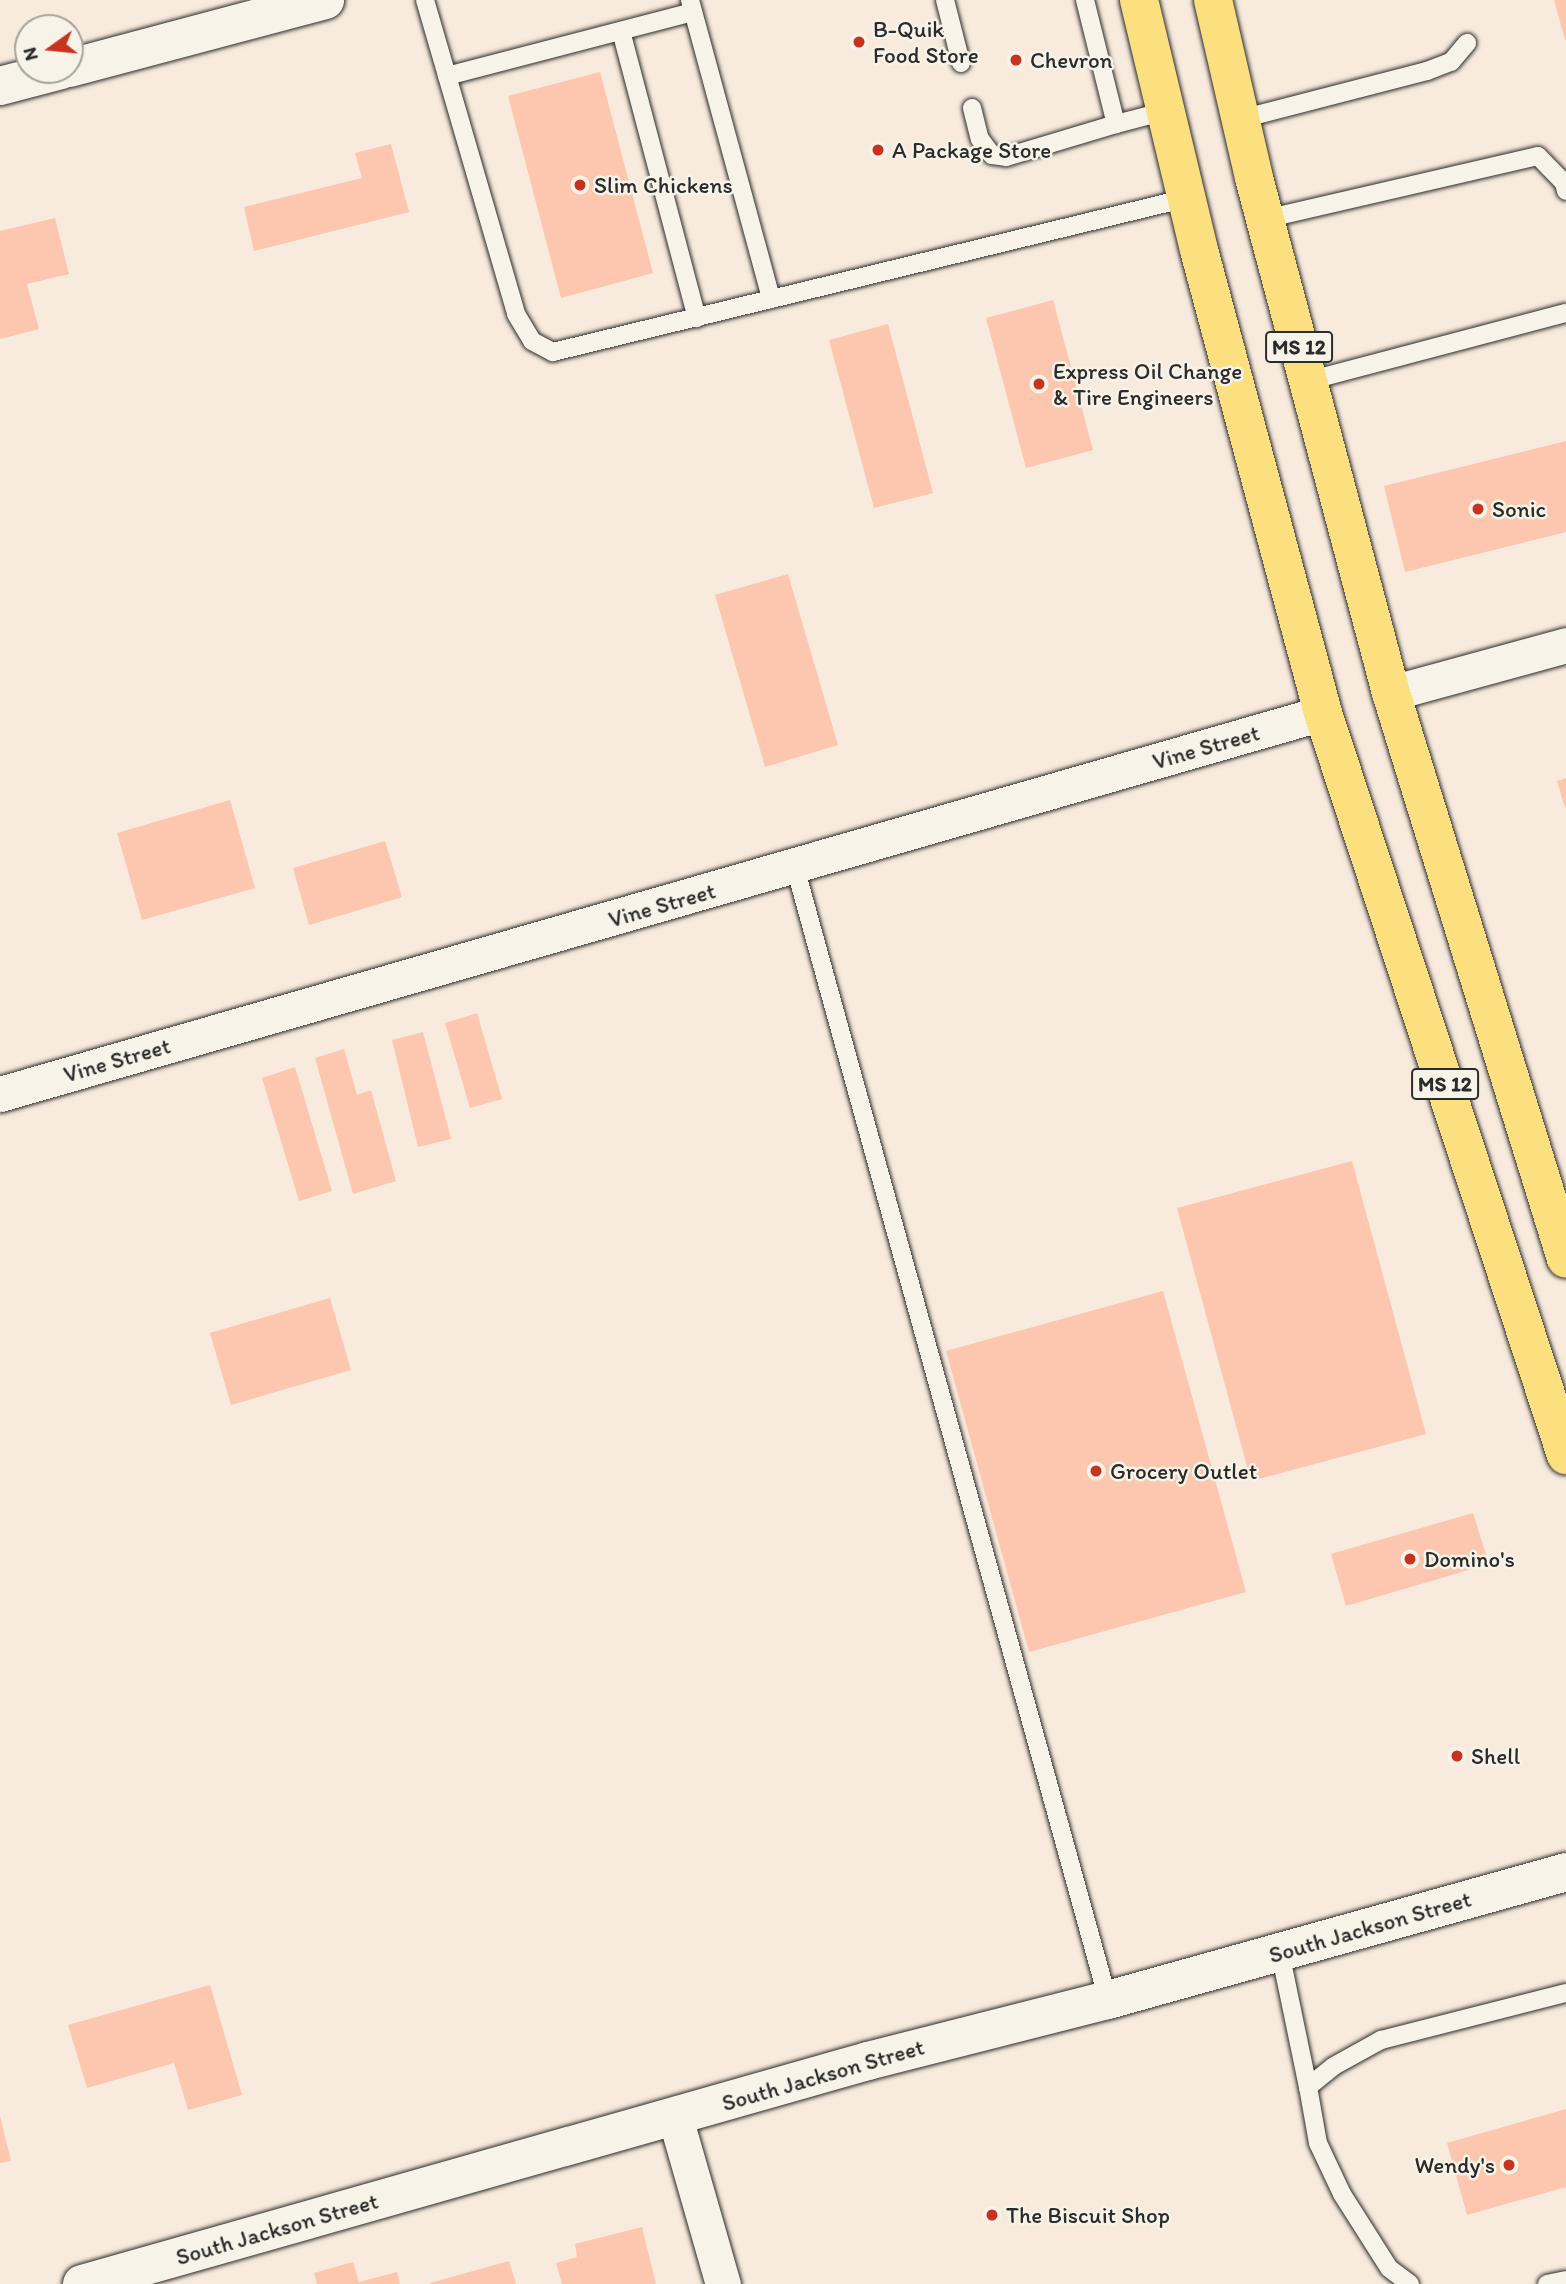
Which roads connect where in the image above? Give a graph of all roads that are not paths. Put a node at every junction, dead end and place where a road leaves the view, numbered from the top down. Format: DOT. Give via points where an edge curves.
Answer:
graph roads {
  1 [pos="325,0"];
  2 [pos="425,0"];
  3 [pos="945,0"];
  4 [pos="1085,0"];
  5 [pos="1139,0"];
  6 [pos="1213,0"];
  7 [pos="691,6"];
  8 [pos="621,31"];
  9 [pos="1467,43"];
  10 [pos="961,63"];
  11 [pos="84,64"];
  12 [pos="447,76"];
  13 [pos="972,108"];
  14 [pos="1166,111"];
  15 [pos="1241,119"];
  16 [pos="1116,124"];
  17 [pos="1566,191"];
  18 [pos="1186,198"];
  19 [pos="1265,219"];
  20 [pos="771,299"];
  21 [pos="1566,313"];
  22 [pos="697,318"];
  23 [pos="1308,381"];
  24 [pos="1566,645"];
  25 [pos="1391,694"];
  26 [pos="1323,713"];
  27 [pos="795,867"];
  28 [pos="0,1094"];
  29 [pos="1566,1259"];
  30 [pos="1566,1455"];
  31 [pos="1566,1872"];
  32 [pos="1280,1952"];
  33 [pos="1566,1993"];
  34 [pos="1108,2000"];
  35 [pos="1308,2087"];
  36 [pos="676,2117"];
  37 [pos="1566,2280"];
  38 [pos="82,2284"];
  39 [pos="723,2284"];
  40 [pos="1409,2284"];
  41 [pos="1547,2284"];
  1 -- 11 [label="main road"];
  2 -- 12 [label="lane"];
  3 -- 10 [label="lane"];
  4 -- 16 [label="lane"];
  5 -- 14 [label="main road, MS 12"];
  6 -- 15 [label="main road, MS 12 / MS 12"];
  7 -- 8 [label="lane"];
  7 -- 20 [label="lane"];
  8 -- 12 [label="lane"];
  8 -- 22 [label="lane"];
  9 -- 15 [label="lane" via="1451,62 1427,71"];
  12 -- 22 [label="lane" via="516,314 532,341 553,352"];
  13 -- 16 [label="lane" via="980,139 992,155 1006,157"];
  14 -- 16 [label="lane"];
  14 -- 18 [label="main road, MS 12"];
  15 -- 19 [label="main road, MS 12 / MS 12"];
  17 -- 19 [label="lane" via="1538,156"];
  18 -- 20 [label="lane"];
  18 -- 26 [label="main road, MS 12"];
  19 -- 23 [label="main road, MS 12 / MS 12"];
  20 -- 22 [label="lane"];
  21 -- 23 [label="lane"];
  23 -- 25 [label="main road, MS 12 / MS 12"];
  24 -- 25 [label="street"];
  25 -- 29 [label="main road, MS 12 / MS 12"];
  26 -- 27 [label="street, Vine Street"];
  26 -- 30 [label="main road, MS 12"];
  27 -- 28 [label="street, Vine Street"];
  27 -- 34 [label="lane"];
  31 -- 32 [label="main road, South Jackson Street"];
  32 -- 34 [label="main road, South Jackson Street"];
  32 -- 35 [label="lane"];
  33 -- 35 [label="lane" via="1381,2040 1334,2066"];
  34 -- 36 [label="main road, South Jackson Street" via="894,2054"];
  35 -- 40 [label="lane" via="1318,2143 1342,2194 1389,2268"];
  36 -- 38 [label="main road, South Jackson Street"];
  36 -- 39 [label="street"];
  37 -- 41 [label="lane"];
}
